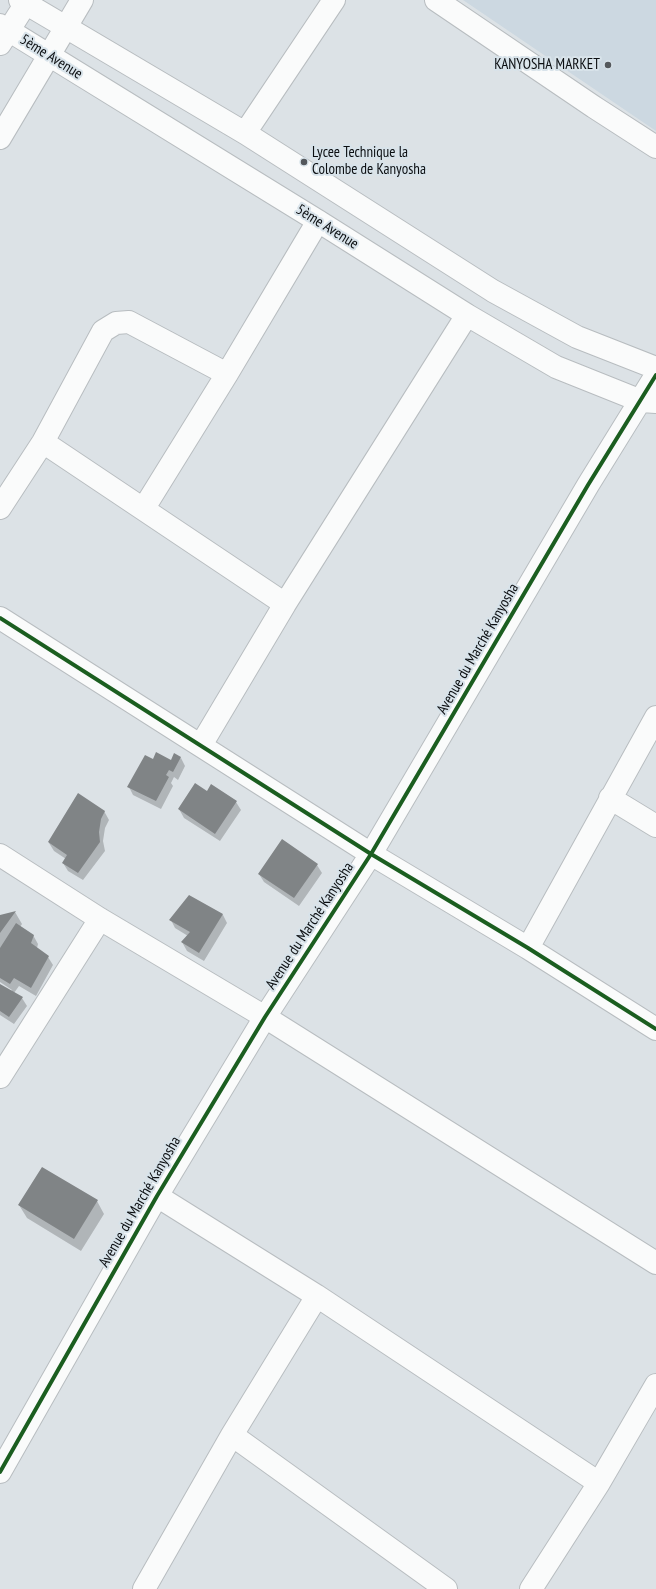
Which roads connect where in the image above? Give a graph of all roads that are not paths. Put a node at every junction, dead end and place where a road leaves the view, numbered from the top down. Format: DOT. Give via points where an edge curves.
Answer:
graph roads {
  1 [pos="82,0"];
  2 [pos="334,0"];
  3 [pos="436,0"];
  4 [pos="25,1"];
  5 [pos="65,28"];
  6 [pos="3,33"];
  7 [pos="50,56"];
  8 [pos="245,133"];
  9 [pos="0,138"];
  10 [pos="656,147"];
  11 [pos="318,221"];
  12 [pos="467,315"];
  13 [pos="656,368"];
  14 [pos="227,374"];
  15 [pos="656,375"];
  16 [pos="649,401"];
  17 [pos="43,442"];
  18 [pos="0,508"];
  19 [pos="144,508"];
  20 [pos="285,604"];
  21 [pos="0,618"];
  22 [pos="656,717"];
  23 [pos="200,745"];
  24 [pos="610,798"];
  25 [pos="656,826"];
  26 [pos="371,854"];
  27 [pos="0,855"];
  28 [pos="100,919"];
  29 [pos="528,948"];
  30 [pos="265,1017"];
  31 [pos="656,1029"];
  32 [pos="0,1077"];
  33 [pos="156,1196"];
  34 [pos="656,1263"];
  35 [pos="317,1296"];
  36 [pos="656,1385"];
  37 [pos="232,1436"];
  38 [pos="0,1472"];
  39 [pos="599,1483"];
  40 [pos="146,1588"];
  41 [pos="446,1589"];
  42 [pos="531,1589"];
  1 -- 5 [label="street"];
  2 -- 8 [label="street"];
  3 -- 10 [label="street"];
  4 -- 5 [label="street"];
  4 -- 6 [label="street"];
  5 -- 7 [label="street"];
  5 -- 8 [label="street"];
  6 -- 7 [label="street, 5ème Avenue"];
  7 -- 9 [label="street"];
  7 -- 11 [label="street, 5ème Avenue"];
  8 -- 13 [label="street" via="493,291 577,338"];
  11 -- 12 [label="street, 5ème Avenue"];
  11 -- 14 [label="street"];
  12 -- 16 [label="street, 5ème Avenue" via="556,367"];
  12 -- 20 [label="street"];
  14 -- 17 [label="street" via="130,322 116,323 103,331"];
  14 -- 19 [label="street"];
  15 -- 16 [label="street, Avenue du Marché Kanyosha"];
  16 -- 26 [label="street, Avenue du Marché Kanyosha" via="588,485"];
  17 -- 18 [label="street"];
  17 -- 19 [label="street"];
  19 -- 20 [label="street"];
  20 -- 23 [label="street"];
  21 -- 23 [label="street"];
  22 -- 24 [label="street"];
  23 -- 26 [label="street"];
  24 -- 25 [label="street"];
  24 -- 29 [label="street"];
  26 -- 29 [label="street"];
  26 -- 30 [label="street, Avenue du Marché Kanyosha"];
  27 -- 28 [label="street"];
  28 -- 30 [label="street"];
  28 -- 32 [label="street"];
  29 -- 31 [label="street"];
  30 -- 33 [label="street, Avenue du Marché Kanyosha"];
  30 -- 34 [label="street"];
  33 -- 35 [label="street"];
  33 -- 38 [label="street, Avenue du Marché Kanyosha"];
  35 -- 37 [label="street"];
  35 -- 39 [label="street"];
  36 -- 39 [label="street"];
  37 -- 40 [label="street"];
  37 -- 41 [label="street"];
  39 -- 42 [label="street"];
}
